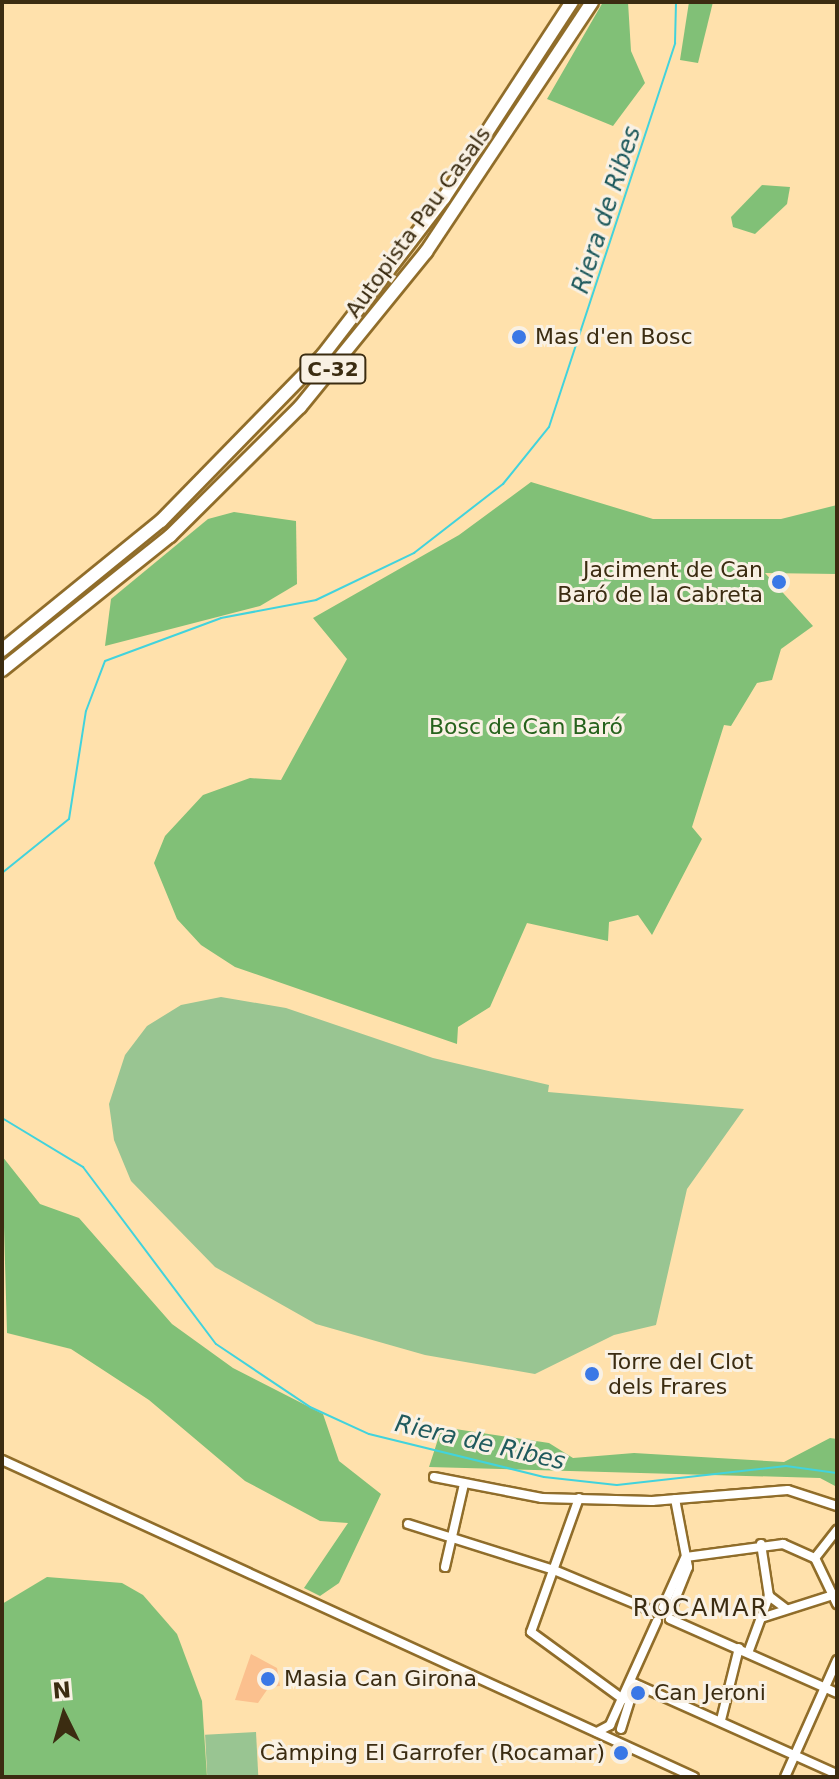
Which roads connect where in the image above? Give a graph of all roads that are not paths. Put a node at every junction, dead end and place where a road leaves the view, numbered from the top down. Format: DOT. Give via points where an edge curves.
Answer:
graph roads {
  1 [pos="572,2"];
  2 [pos="592,2"];
  3 [pos="2,650"];
  4 [pos="2,670"];
  5 [pos="2,1460"];
  6 [pos="434,1477"];
  7 [pos="464,1484"];
  8 [pos="579,1498"];
  9 [pos="675,1499"];
  10 [pos="837,1506"];
  11 [pos="408,1524"];
  12 [pos="837,1530"];
  13 [pos="453,1537"];
  14 [pos="761,1544"];
  15 [pos="686,1557"];
  16 [pos="815,1558"];
  17 [pos="445,1567"];
  18 [pos="554,1570"];
  19 [pos="769,1596"];
  20 [pos="836,1599"];
  21 [pos="786,1609"];
  22 [pos="663,1616"];
  23 [pos="761,1618"];
  24 [pos="739,1648"];
  25 [pos="748,1653"];
  26 [pos="837,1660"];
  27 [pos="633,1683"];
  28 [pos="827,1689"];
  29 [pos="837,1693"];
  30 [pos="623,1699"];
  31 [pos="721,1720"];
  32 [pos="610,1725"];
  33 [pos="621,1729"];
  34 [pos="597,1732"];
  35 [pos="625,1744"];
  36 [pos="796,1755"];
  37 [pos="837,1774"];
  38 [pos="694,1777"];
  39 [pos="785,1777"];
  1 -- 3 [label="highway, Autopista Pau Casals / C-32" via="444,198 323,355 161,521"];
  2 -- 4 [label="highway, Autopista Pau Casals / C-32" via="426,252 300,407 170,536"];
  5 -- 34 [label="street"];
  6 -- 7 [label="street"];
  7 -- 8 [label="street"];
  7 -- 13 [label="street"];
  8 -- 9 [label="street"];
  8 -- 18 [label="street"];
  9 -- 10 [label="street" via="788,1490"];
  9 -- 15 [label="street"];
  11 -- 13 [label="street"];
  12 -- 16 [label="street"];
  13 -- 17 [label="street"];
  13 -- 18 [label="street"];
  14 -- 15 [label="street"];
  14 -- 16 [label="street"];
  14 -- 19 [label="street"];
  15 -- 22 [label="street"];
  16 -- 20 [label="street"];
  18 -- 22 [label="street"];
  18 -- 30 [label="street" via="531,1632"];
  19 -- 21 [label="street"];
  19 -- 23 [label="street"];
  20 -- 21 [label="street"];
  21 -- 23 [label="street"];
  22 -- 24 [label="street"];
  22 -- 27 [label="street"];
  23 -- 25 [label="street"];
  24 -- 25 [label="street"];
  24 -- 31 [label="street"];
  25 -- 28 [label="street"];
  26 -- 28 [label="street"];
  27 -- 30 [label="street"];
  27 -- 31 [label="street"];
  27 -- 33 [label="street"];
  28 -- 29 [label="street"];
  28 -- 36 [label="street"];
  30 -- 32 [label="street"];
  31 -- 36 [label="street"];
  32 -- 33 [label="street"];
  32 -- 34 [label="street"];
  33 -- 35 [label="street"];
  34 -- 35 [label="street"];
  35 -- 38 [label="street"];
  36 -- 37 [label="street"];
  36 -- 39 [label="street"];
}
